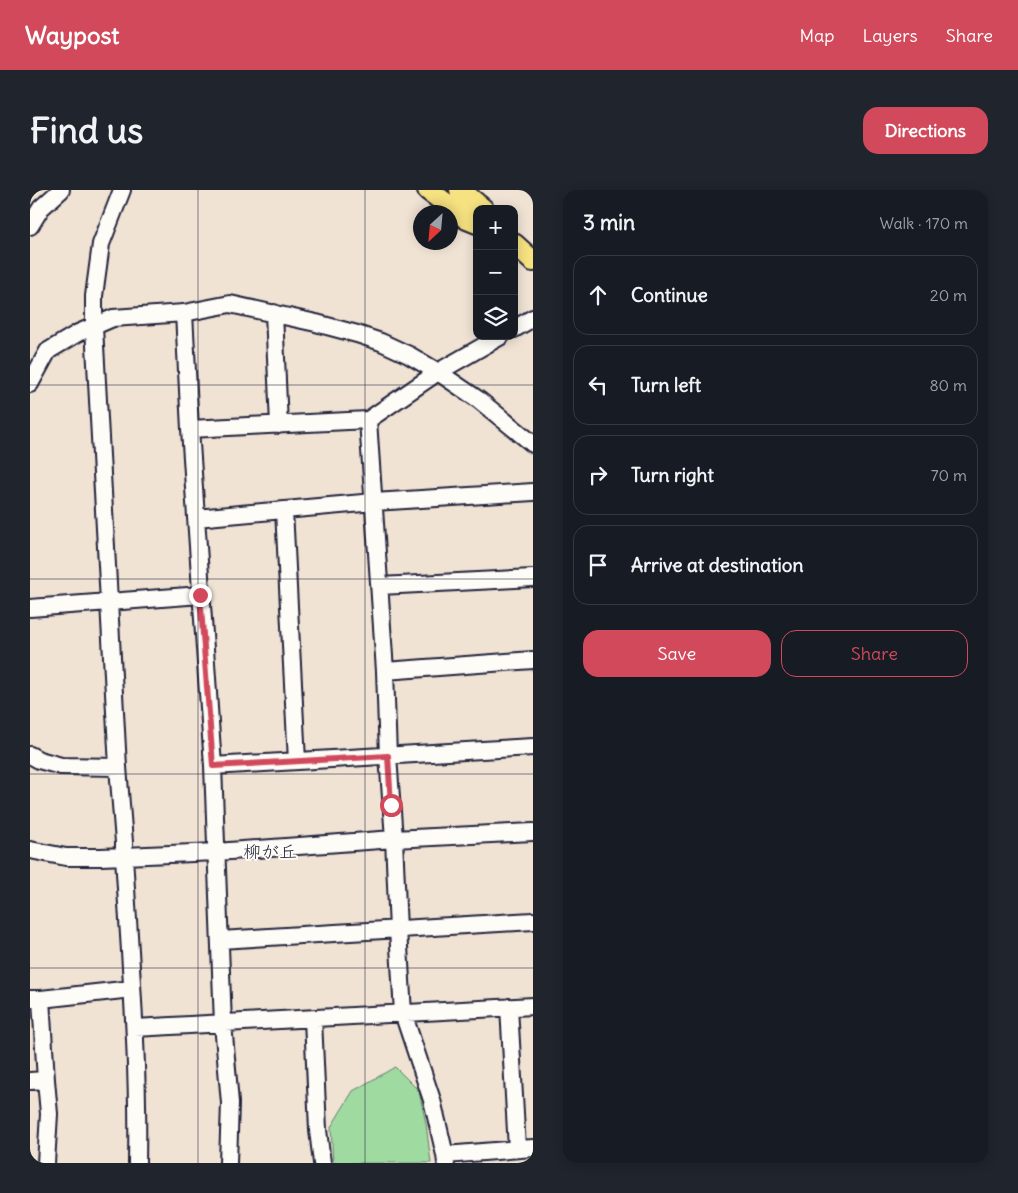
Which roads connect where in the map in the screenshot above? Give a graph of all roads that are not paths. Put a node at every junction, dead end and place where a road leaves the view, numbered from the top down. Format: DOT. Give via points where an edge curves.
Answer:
graph roads {
  1 [pos="61,190"];
  2 [pos="122,190"];
  3 [pos="428,190"];
  4 [pos="460,190"];
  5 [pos="478,205"];
  6 [pos="473,221"];
  7 [pos="30,226"];
  8 [pos="518,248"];
  9 [pos="533,261"];
  10 [pos="184,312"];
  11 [pos="274,313"];
  12 [pos="533,318"];
  13 [pos="94,327"];
  14 [pos="518,327"];
  15 [pos="494,340"];
  16 [pos="438,372"];
  17 [pos="30,384"];
  18 [pos="368,420"];
  19 [pos="278,426"];
  20 [pos="190,429"];
  21 [pos="533,444"];
  22 [pos="533,492"];
  23 [pos="374,502"];
  24 [pos="284,510"];
  25 [pos="196,518"];
  26 [pos="533,578"];
  27 [pos="380,586"];
  28 [pos="200,595"];
  29 [pos="110,603"];
  30 [pos="30,608"];
  31 [pos="533,660"];
  32 [pos="386,671"];
  33 [pos="533,747"];
  34 [pos="30,755"];
  35 [pos="388,756"];
  36 [pos="297,761"];
  37 [pos="213,766"];
  38 [pos="118,767"];
  39 [pos="533,832"];
  40 [pos="394,838"];
  41 [pos="30,850"];
  42 [pos="216,852"];
  43 [pos="124,856"];
  44 [pos="533,921"];
  45 [pos="398,930"];
  46 [pos="220,940"];
  47 [pos="132,989"];
  48 [pos="36,999"];
  49 [pos="533,1006"];
  50 [pos="509,1007"];
  51 [pos="403,1013"];
  52 [pos="313,1019"];
  53 [pos="223,1024"];
  54 [pos="136,1028"];
  55 [pos="38,1080"];
  56 [pos="525,1149"];
  57 [pos="445,1159"];
  58 [pos="46,1163"];
  59 [pos="137,1163"];
  60 [pos="228,1163"];
  61 [pos="322,1163"];
  1 -- 7 [label="street" via="41,208"];
  2 -- 13 [label="street" via="101,244 94,296"];
  3 -- 6 [label="main road"];
  4 -- 5 [label="main road"];
  8 -- 9 [label="main road"];
  10 -- 11 [label="street" via="230,304"];
  10 -- 13 [label="street" via="113,318"];
  10 -- 20 [label="street"];
  11 -- 16 [label="street" via="381,342"];
  11 -- 19 [label="street"];
  12 -- 14 [label="street"];
  13 -- 17 [label="street" via="48,351"];
  13 -- 29 [label="street"];
  15 -- 16 [label="street"];
  16 -- 18 [label="street"];
  16 -- 21 [label="street"];
  18 -- 19 [label="street"];
  18 -- 23 [label="street"];
  19 -- 20 [label="street"];
  20 -- 25 [label="street"];
  22 -- 23 [label="street"];
  23 -- 24 [label="street"];
  23 -- 27 [label="street"];
  24 -- 25 [label="street"];
  24 -- 36 [label="street"];
  25 -- 28 [label="street"];
  26 -- 27 [label="street"];
  27 -- 32 [label="street"];
  28 -- 29 [label="street"];
  28 -- 37 [label="street"];
  29 -- 30 [label="street"];
  29 -- 38 [label="street"];
  31 -- 32 [label="street"];
  32 -- 35 [label="street"];
  33 -- 35 [label="street"];
  34 -- 38 [label="street" via="61,766"];
  35 -- 36 [label="street"];
  35 -- 40 [label="street"];
  36 -- 37 [label="street"];
  37 -- 42 [label="street"];
  38 -- 43 [label="street"];
  39 -- 40 [label="street"];
  40 -- 42 [label="street"];
  40 -- 45 [label="street"];
  41 -- 43 [label="street" via="66,857"];
  42 -- 43 [label="street"];
  42 -- 46 [label="street"];
  43 -- 47 [label="street"];
  44 -- 45 [label="street"];
  45 -- 46 [label="street"];
  45 -- 51 [label="street"];
  46 -- 53 [label="street"];
  47 -- 48 [label="street"];
  47 -- 54 [label="street"];
  48 -- 55 [label="street"];
  49 -- 50 [label="street"];
  50 -- 51 [label="street"];
  50 -- 56 [label="street"];
  51 -- 52 [label="street"];
  51 -- 57 [label="street" via="432,1100"];
  52 -- 53 [label="street"];
  52 -- 61 [label="street"];
  53 -- 54 [label="street"];
  53 -- 60 [label="street" via="230,1103"];
  54 -- 59 [label="street"];
  55 -- 58 [label="street" via="49,1114"];
  56 -- 57 [label="street"];
}
